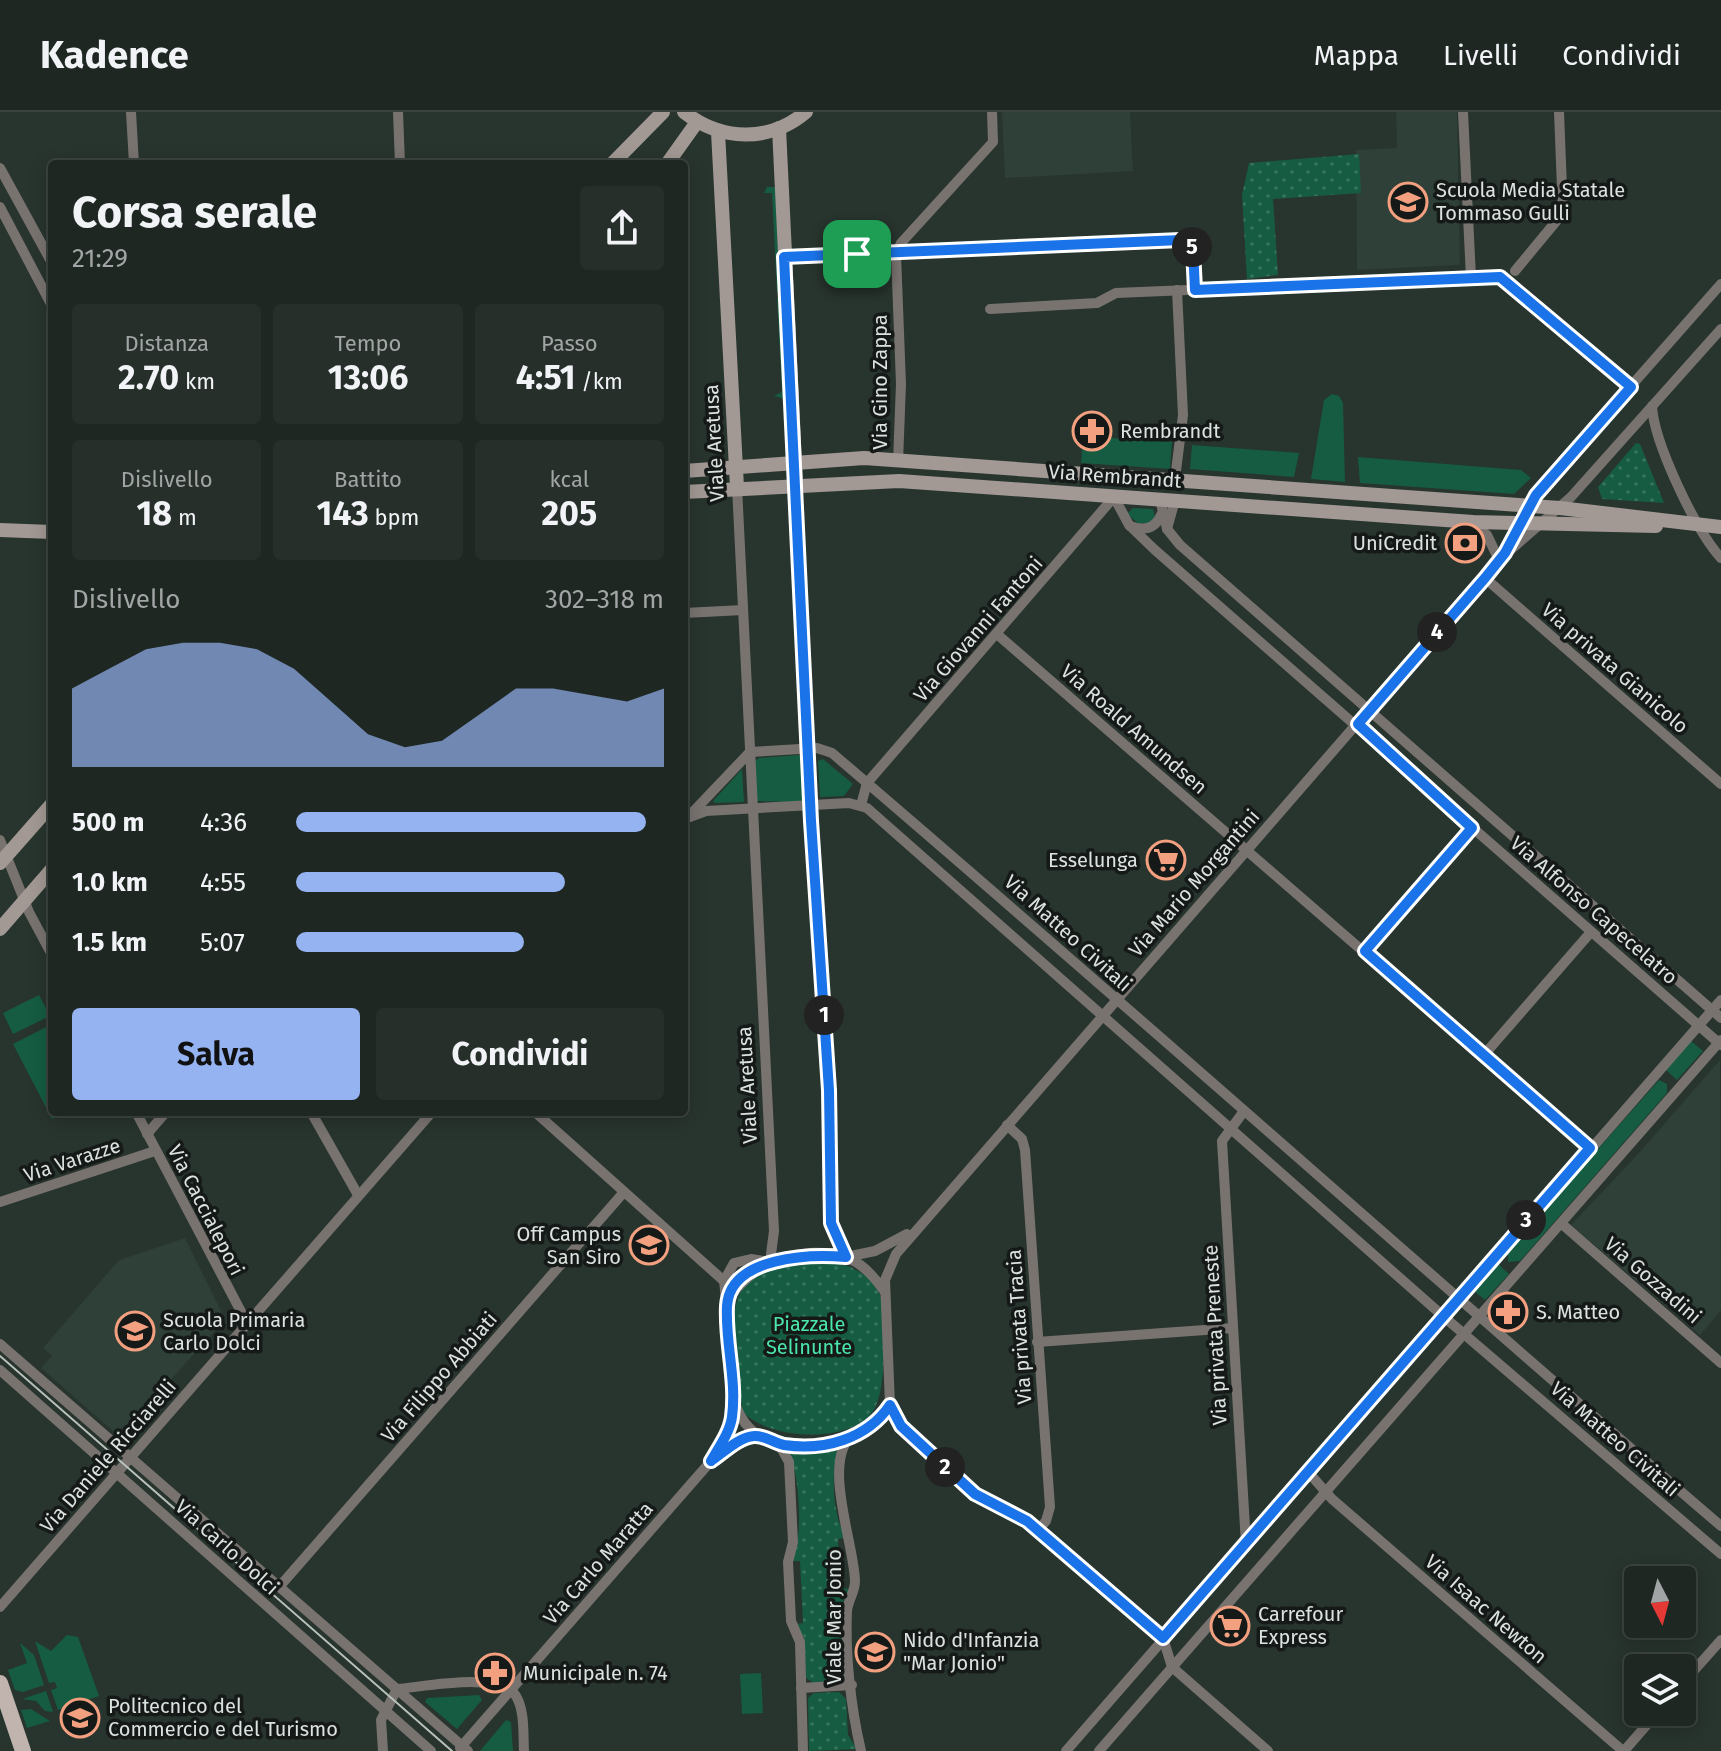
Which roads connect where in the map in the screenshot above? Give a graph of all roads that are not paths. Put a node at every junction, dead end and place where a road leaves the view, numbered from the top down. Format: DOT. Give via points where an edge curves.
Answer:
graph roads {
  1 [pos="131,112"];
  2 [pos="398,112"];
  3 [pos="663,112"];
  4 [pos="684,112"];
  5 [pos="806,112"];
  6 [pos="992,112"];
  7 [pos="1463,112"];
  8 [pos="1559,112"];
  9 [pos="697,122"];
  10 [pos="779,128"];
  11 [pos="718,132"];
  12 [pos="134,160"];
  13 [pos="400,160"];
  14 [pos="616,160"];
  15 [pos="670,160"];
  16 [pos="0,168"];
  17 [pos="0,207"];
  18 [pos="48,245"];
  19 [pos="896,254"];
  20 [pos="784,257"];
  21 [pos="1515,271"];
  22 [pos="1471,278"];
  23 [pos="1721,284"];
  24 [pos="1177,290"];
  25 [pos="1195,290"];
  26 [pos="48,298"];
  27 [pos="990,309"];
  28 [pos="1721,329"];
  29 [pos="1631,387"];
  30 [pos="1652,406"];
  31 [pos="795,462"];
  32 [pos="898,462"];
  33 [pos="736,465"];
  34 [pos="688,471"];
  35 [pos="1175,479"];
  36 [pos="796,484"];
  37 [pos="737,487"];
  38 [pos="688,492"];
  39 [pos="1114,497"];
  40 [pos="1165,505"];
  41 [pos="1560,508"];
  42 [pos="1537,515"];
  43 [pos="1473,522"];
  44 [pos="1521,522"];
  45 [pos="1677,524"];
  46 [pos="1129,525"];
  47 [pos="1699,526"];
  48 [pos="1721,527"];
  49 [pos="0,530"];
  50 [pos="48,532"];
  51 [pos="1169,533"];
  52 [pos="1155,550"];
  53 [pos="1502,556"];
  54 [pos="1721,558"];
  55 [pos="1485,578"];
  56 [pos="743,610"];
  57 [pos="688,613"];
  58 [pos="998,635"];
  59 [pos="1369,711"];
  60 [pos="1358,724"];
  61 [pos="807,748"];
  62 [pos="750,752"];
  63 [pos="867,783"];
  64 [pos="1721,784"];
  65 [pos="861,805"];
  66 [pos="810,806"];
  67 [pos="48,809"];
  68 [pos="754,809"];
  69 [pos="688,818"];
  70 [pos="688,819"];
  71 [pos="1472,828"];
  72 [pos="0,840"];
  73 [pos="1247,850"];
  74 [pos="4,859"];
  75 [pos="48,873"];
  76 [pos="24,900"];
  77 [pos="0,929"];
  78 [pos="1591,932"];
  79 [pos="48,947"];
  80 [pos="1365,951"];
  81 [pos="1721,1000"];
  82 [pos="1115,1001"];
  83 [pos="1712,1010"];
  84 [pos="1103,1015"];
  85 [pos="1721,1018"];
  86 [pos="1698,1025"];
  87 [pos="1720,1042"];
  88 [pos="1483,1056"];
  89 [pos="1244,1111"];
  90 [pos="138,1116"];
  91 [pos="163,1116"];
  92 [pos="313,1116"];
  93 [pos="428,1116"];
  94 [pos="539,1116"];
  95 [pos="1007,1125"];
  96 [pos="1230,1126"];
  97 [pos="147,1134"];
  98 [pos="1590,1148"];
  99 [pos="155,1151"];
  100 [pos="624,1192"];
  101 [pos="358,1195"];
  102 [pos="0,1202"];
  103 [pos="1562,1224"];
  104 [pos="915,1230"];
  105 [pos="846,1257"];
  106 [pos="770,1262"];
  107 [pos="724,1281"];
  108 [pos="886,1294"];
  109 [pos="1457,1300"];
  110 [pos="727,1303"];
  111 [pos="1443,1316"];
  112 [pos="1478,1317"];
  113 [pos="247,1323"];
  114 [pos="1233,1328"];
  115 [pos="1464,1333"];
  116 [pos="1499,1335"];
  117 [pos="1037,1342"];
  118 [pos="0,1344"];
  119 [pos="1486,1350"];
  120 [pos="1721,1363"];
  121 [pos="0,1370"];
  122 [pos="890,1405"];
  123 [pos="733,1406"];
  124 [pos="757,1435"];
  125 [pos="849,1438"];
  126 [pos="779,1444"];
  127 [pos="131,1456"];
  128 [pos="711,1461"];
  129 [pos="117,1472"];
  130 [pos="1309,1473"];
  131 [pos="1327,1491"];
  132 [pos="1721,1526"];
  133 [pos="1039,1529"];
  134 [pos="1246,1544"];
  135 [pos="1721,1554"];
  136 [pos="280,1586"];
  137 [pos="0,1607"];
  138 [pos="1163,1638"];
  139 [pos="1721,1640"];
  140 [pos="1172,1667"];
  141 [pos="1696,1668"];
  142 [pos="0,1683"];
  143 [pos="852,1685"];
  144 [pos="801,1688"];
  145 [pos="397,1689"];
  146 [pos="512,1689"];
  147 [pos="385,1710"];
  148 [pos="1646,1726"];
  149 [pos="463,1749"];
  150 [pos="23,1751"];
  151 [pos="383,1751"];
  152 [pos="431,1751"];
  153 [pos="524,1751"];
  154 [pos="803,1751"];
  155 [pos="861,1751"];
  156 [pos="1066,1751"];
  157 [pos="1099,1751"];
  158 [pos="1268,1751"];
  159 [pos="1624,1751"];
  1 -- 12 [label="street"];
  2 -- 13 [label="street"];
  3 -- 14 [label="street"];
  4 -- 9 [label="street"];
  5 -- 10 [label="street"];
  6 -- 19 [label="street" via="993,142"];
  7 -- 22 [label="street"];
  8 -- 21 [label="street" via="1563,213"];
  9 -- 11 [label="street"];
  9 -- 15 [label="street"];
  10 -- 11 [label="street" via="747,135"];
  10 -- 20 [label="street"];
  11 -- 33 [label="street, Viale Aretusa"];
  16 -- 18 [label="street"];
  17 -- 26 [label="street"];
  19 -- 20 [label="street"];
  19 -- 25 [label="street" via="1187,241 1193,249"];
  19 -- 32 [label="street, Via Gino Zappa"];
  20 -- 31 [label="street"];
  22 -- 25 [label="street"];
  22 -- 29 [label="street" via="1505,280"];
  23 -- 29 [label="street, Via Mario Morgantini"];
  24 -- 25 [label="street"];
  24 -- 27 [label="street" via="1116,293 1091,303"];
  24 -- 35 [label="street" via="1183,415"];
  28 -- 30 [label="street"];
  29 -- 42 [label="street, Via Mario Morgantini" via="1548,480"];
  30 -- 41 [label="street"];
  30 -- 47 [label="street" via="1652,421"];
  31 -- 32 [label="street, Via Rembrandt"];
  31 -- 33 [label="street, Via Rembrandt"];
  31 -- 36 [label="street"];
  32 -- 35 [label="street, Via Rembrandt"];
  33 -- 34 [label="street, Via Rembrandt"];
  33 -- 37 [label="street, Viale Aretusa"];
  35 -- 42 [label="street, Via Rembrandt"];
  36 -- 37 [label="street, Via Rembrandt"];
  36 -- 39 [label="street, Via Rembrandt" via="899,481"];
  36 -- 61 [label="street"];
  37 -- 38 [label="street, Via Rembrandt"];
  37 -- 56 [label="street, Viale Aretusa"];
  39 -- 40 [label="street, Via Rembrandt"];
  39 -- 46 [label="street, Via Alfonso Capecelatro"];
  39 -- 58 [label="street, Via Giovanni Fantoni"];
  40 -- 43 [label="street, Via Rembrandt"];
  40 -- 46 [label="street" via="1153,526"];
  40 -- 51 [label="street"];
  40 -- 51 [label="street, Via Alfonso Capecelatro"];
  41 -- 42 [label="street"];
  41 -- 45 [label="street"];
  42 -- 44 [label="street, Via Rembrandt"];
  42 -- 45 [label="street" via="1613,528"];
  42 -- 53 [label="street, Via Mario Morgantini"];
  43 -- 44 [label="street, Via Rembrandt"];
  43 -- 53 [label="street"];
  44 -- 53 [label="street, Via Mario Morgantini"];
  45 -- 47 [label="street"];
  46 -- 52 [label="street, Via Alfonso Capecelatro"];
  47 -- 48 [label="street"];
  47 -- 54 [label="street"];
  49 -- 50 [label="street"];
  51 -- 52 [label="street" via="1155,539"];
  51 -- 59 [label="street, Via Alfonso Capecelatro"];
  52 -- 60 [label="street, Via Alfonso Capecelatro"];
  53 -- 55 [label="street, Via Mario Morgantini"];
  55 -- 59 [label="street, Via Mario Morgantini"];
  55 -- 64 [label="street, Via privata Gianicolo"];
  56 -- 57 [label="street"];
  56 -- 62 [label="street, Viale Aretusa"];
  58 -- 63 [label="street, Via Giovanni Fantoni"];
  58 -- 73 [label="street, Via Roald Amundsen"];
  59 -- 60 [label="street, Via Mario Morgantini"];
  59 -- 83 [label="street, Via Alfonso Capecelatro"];
  60 -- 71 [label="street, Via Alfonso Capecelatro"];
  60 -- 73 [label="street, Via Mario Morgantini"];
  61 -- 62 [label="street"];
  61 -- 63 [label="street, Via Matteo Civitali" via="829,750"];
  61 -- 66 [label="street"];
  62 -- 68 [label="street, Viale Aretusa"];
  62 -- 69 [label="street"];
  63 -- 65 [label="street"];
  63 -- 82 [label="street, Via Matteo Civitali"];
  65 -- 66 [label="street"];
  65 -- 84 [label="street, Via Matteo Civitali"];
  66 -- 68 [label="street"];
  66 -- 105 [label="street" via="829,1090 831,1223"];
  67 -- 74 [label="street"];
  68 -- 70 [label="street" via="706,811"];
  68 -- 106 [label="street, Viale Aretusa" via="774,1231"];
  71 -- 78 [label="street, Via Alfonso Capecelatro"];
  71 -- 80 [label="street"];
  72 -- 74 [label="street"];
  73 -- 80 [label="street, Via Roald Amundsen"];
  73 -- 82 [label="street, Via Mario Morgantini"];
  74 -- 76 [label="street"];
  75 -- 76 [label="street"];
  76 -- 77 [label="street"];
  76 -- 79 [label="street"];
  78 -- 86 [label="street, Via Alfonso Capecelatro"];
  78 -- 88 [label="street"];
  80 -- 88 [label="street, Via Roald Amundsen"];
  81 -- 83 [label="street"];
  82 -- 84 [label="street, Via Mario Morgantini"];
  82 -- 89 [label="street, Via Matteo Civitali"];
  83 -- 85 [label="street, Via Alfonso Capecelatro"];
  83 -- 86 [label="street"];
  84 -- 95 [label="street, Via Mario Morgantini"];
  84 -- 96 [label="street, Via Matteo Civitali"];
  86 -- 87 [label="street, Via Alfonso Capecelatro"];
  86 -- 98 [label="street"];
  87 -- 103 [label="street"];
  88 -- 98 [label="street, Via Roald Amundsen"];
  89 -- 96 [label="street"];
  89 -- 109 [label="street, Via Matteo Civitali"];
  90 -- 97 [label="street, Via Caccialepori"];
  91 -- 97 [label="street"];
  92 -- 101 [label="street"];
  93 -- 101 [label="street, Via Daniele Ricciarelli"];
  94 -- 100 [label="street"];
  95 -- 104 [label="street, Via Mario Morgantini"];
  95 -- 117 [label="street, Via privata Tracia" via="1024,1145"];
  96 -- 111 [label="street, Via Matteo Civitali"];
  96 -- 114 [label="street, Via privata Preneste" via="1222,1141"];
  97 -- 99 [label="street, Via Caccialepori"];
  98 -- 109 [label="street"];
  99 -- 102 [label="street, Via Varazze"];
  99 -- 113 [label="street, Via Caccialepori"];
  100 -- 107 [label="street"];
  100 -- 136 [label="street, Via Filippo Abbiati"];
  101 -- 113 [label="street, Via Daniele Ricciarelli"];
  103 -- 112 [label="street"];
  103 -- 120 [label="street, Via Gozzadini"];
  104 -- 105 [label="street, Via Mario Morgantini" via="875,1251"];
  104 -- 108 [label="street, Via Mario Morgantini" via="887,1272"];
  105 -- 106 [label="street"];
  105 -- 108 [label="street" via="871,1274"];
  106 -- 107 [label="street" via="734,1263"];
  106 -- 110 [label="street" via="744,1277"];
  107 -- 110 [label="street"];
  108 -- 122 [label="street"];
  109 -- 111 [label="street"];
  109 -- 112 [label="street, Via Matteo Civitali"];
  110 -- 123 [label="street"];
  111 -- 115 [label="street, Via Matteo Civitali"];
  111 -- 130 [label="street"];
  112 -- 115 [label="street"];
  112 -- 116 [label="street, Via Matteo Civitali"];
  113 -- 127 [label="street, Via Daniele Ricciarelli"];
  114 -- 117 [label="street"];
  114 -- 134 [label="street, Via privata Preneste"];
  115 -- 119 [label="street, Via Matteo Civitali"];
  115 -- 131 [label="street"];
  116 -- 119 [label="street"];
  116 -- 132 [label="street, Via Matteo Civitali"];
  117 -- 133 [label="street, Via privata Tracia" via="1050,1507"];
  118 -- 127 [label="street, Via Carlo Dolci"];
  119 -- 135 [label="street, Via Matteo Civitali"];
  121 -- 129 [label="street, Via Carlo Dolci"];
  122 -- 125 [label="street" via="877,1422"];
  122 -- 133 [label="street" via="901,1426 979,1497"];
  123 -- 124 [label="street"];
  123 -- 128 [label="street, Via Carlo Maratta" via="730,1426"];
  124 -- 126 [label="street"];
  124 -- 128 [label="street, Via Carlo Maratta"];
  125 -- 126 [label="street"];
  125 -- 143 [label="street, Viale Mar Jonio" via="839,1459 855,1583 847,1609"];
  126 -- 144 [label="street, Viale Mar Jonio" via="789,1462 791,1621 800,1642"];
  127 -- 129 [label="street, Via Daniele Ricciarelli"];
  127 -- 136 [label="street, Via Carlo Dolci"];
  128 -- 146 [label="street, Via Carlo Maratta"];
  129 -- 137 [label="street, Via Daniele Ricciarelli"];
  129 -- 147 [label="street, Via Carlo Dolci"];
  130 -- 131 [label="street, Via Isaac Newton"];
  130 -- 134 [label="street"];
  131 -- 140 [label="street"];
  131 -- 159 [label="street, Via Isaac Newton"];
  133 -- 138 [label="street"];
  134 -- 138 [label="street"];
  136 -- 145 [label="street, Via Carlo Dolci"];
  138 -- 140 [label="street"];
  138 -- 156 [label="street"];
  139 -- 141 [label="street"];
  140 -- 157 [label="street"];
  140 -- 158 [label="street"];
  142 -- 150 [label="main road"];
  143 -- 144 [label="street"];
  143 -- 155 [label="street, Viale Mar Jonio"];
  144 -- 154 [label="street, Viale Mar Jonio"];
  145 -- 146 [label="street" via="494,1681"];
  145 -- 147 [label="street"];
  145 -- 149 [label="street, Via Carlo Dolci"];
  146 -- 149 [label="street, Via Carlo Maratta"];
  146 -- 153 [label="street" via="521,1709"];
  147 -- 151 [label="street"];
  147 -- 152 [label="street, Via Carlo Dolci"];
  148 -- 159 [label="street"];
}
